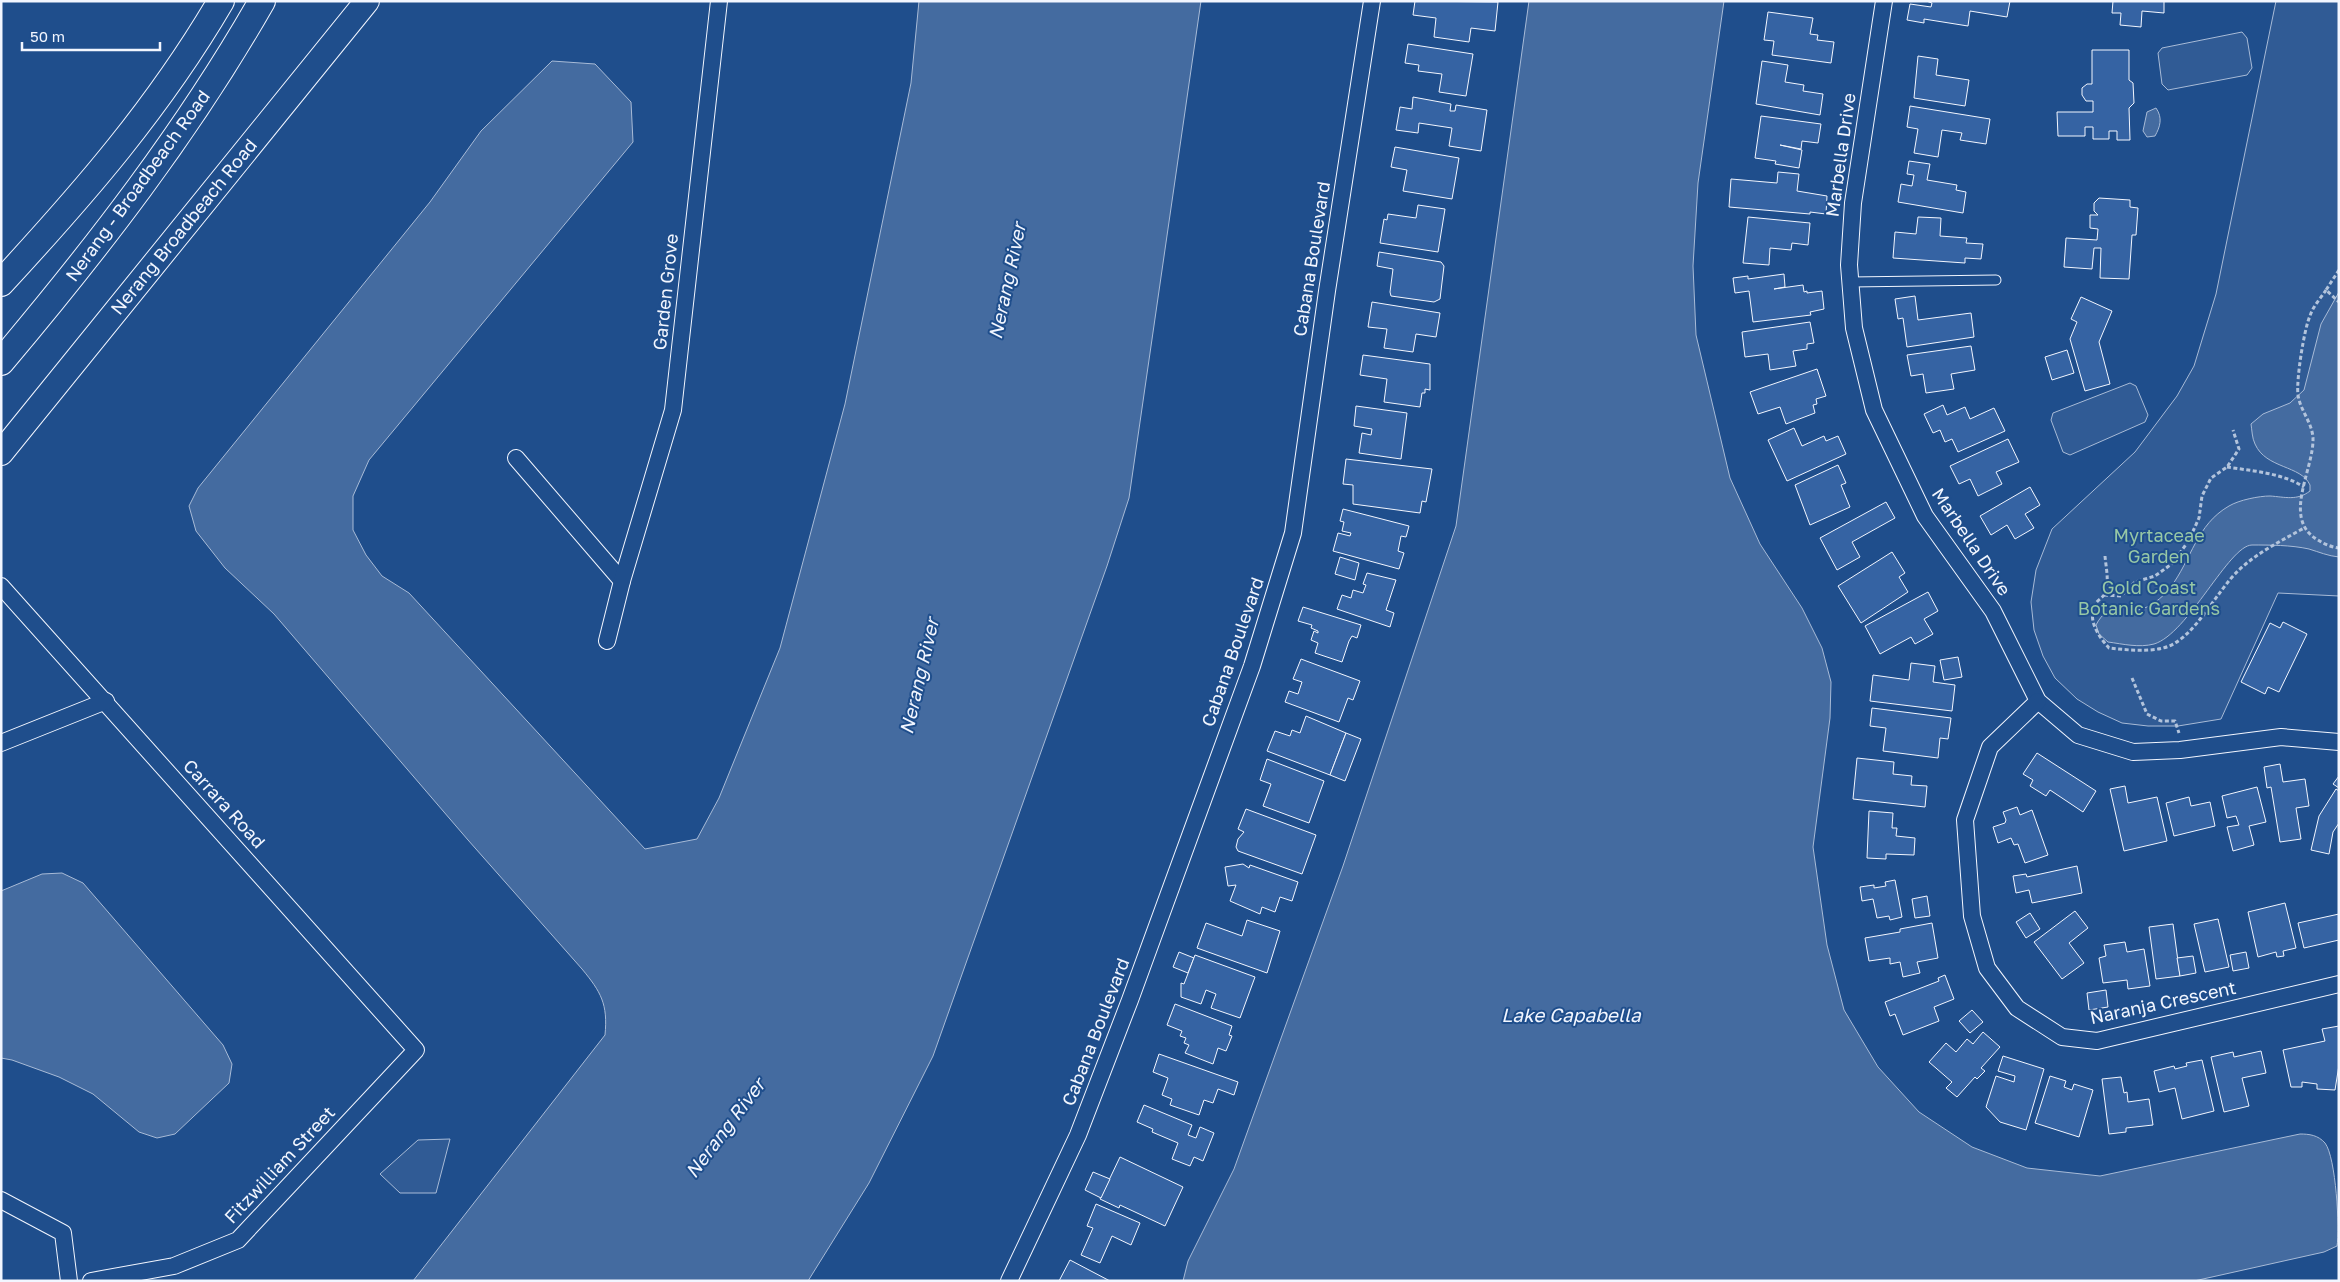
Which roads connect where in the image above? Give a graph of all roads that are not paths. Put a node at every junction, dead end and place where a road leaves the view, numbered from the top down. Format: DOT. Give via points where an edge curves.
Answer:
graph roads {
  1 [pos="221,1"];
  2 [pos="262,1"];
  3 [pos="367,1"];
  4 [pos="719,1"];
  5 [pos="1372,1"];
  6 [pos="1884,1"];
  7 [pos="1996,280"];
  8 [pos="1,282"];
  9 [pos="1851,282"];
  10 [pos="1,362"];
  11 [pos="1,453"];
  12 [pos="516,458"];
  13 [pos="622,581"];
  14 [pos="1,586"];
  15 [pos="607,641"];
  16 [pos="2038,700"];
  17 [pos="106,701"];
  18 [pos="2339,742"];
  19 [pos="1,743"];
  20 [pos="2339,984"];
  21 [pos="416,1050"];
  22 [pos="1,1200"];
  23 [pos="69,1281"];
  24 [pos="91,1281"];
  25 [pos="1009,1281"];
  1 -- 8 [label="main road, Nerang - Broadbeach Road" via="169,83 122,145"];
  2 -- 10 [label="main road, Nerang - Broadbeach Road" via="208,91 164,155 98,245"];
  3 -- 11 [label="street, Nerang Broadbeach Road"];
  4 -- 13 [label="street, Garden Grove" via="673,410"];
  5 -- 25 [label="street, Cabana Boulevard" via="1293,533 1252,666 1127,1009 1078,1135"];
  6 -- 9 [label="street, Marbella Drive" via="1853,203"];
  7 -- 9 [label="lane"];
  9 -- 16 [label="street, Marbella Drive" via="1854,328 1874,410 1925,516 1993,611"];
  12 -- 13 [label="street"];
  13 -- 15 [label="street, Garden Grove"];
  14 -- 17 [label="street, Carrara Road"];
  16 -- 18 [label="street, Marbella Drive" via="2078,735 2133,752 2180,750 2281,737"];
  16 -- 20 [label="street, Naranja Crescent" via="1990,747 1965,820 1972,916 1987,968 2017,1008 2062,1037 2097,1041"];
  17 -- 19 [label="street"];
  17 -- 21 [label="street, Carrara Road"];
  21 -- 24 [label="street, Fitzwilliam Street" via="238,1240 174,1266"];
  22 -- 23 [label="street" via="62,1233"];
}
